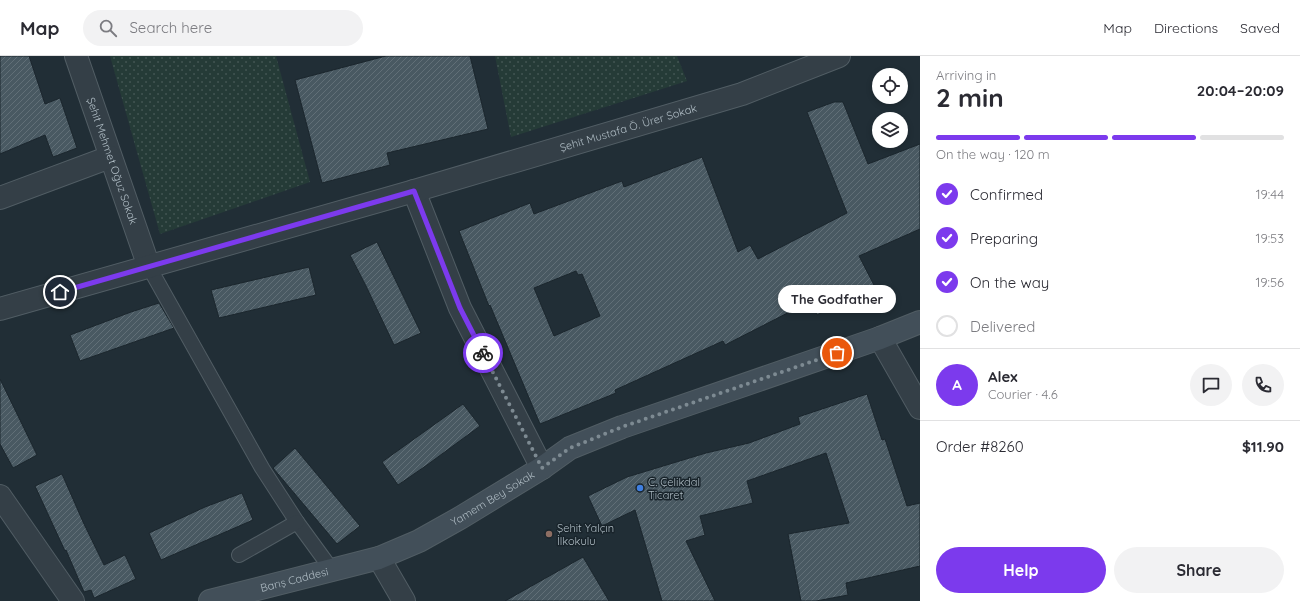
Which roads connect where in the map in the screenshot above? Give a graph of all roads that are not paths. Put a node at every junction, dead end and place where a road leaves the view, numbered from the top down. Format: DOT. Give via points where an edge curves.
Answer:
graph roads {
  1 [pos="76,56"];
  2 [pos="839,56"];
  3 [pos="110,156"];
  4 [pos="414,191"];
  5 [pos="0,198"];
  6 [pos="149,266"];
  7 [pos="0,309"];
  8 [pos="920,322"];
  9 [pos="880,338"];
  10 [pos="920,408"];
  11 [pos="542,468"];
  12 [pos="0,496"];
  13 [pos="297,522"];
  14 [pos="239,555"];
  15 [pos="379,558"];
  16 [pos="332,570"];
  17 [pos="74,601"];
  18 [pos="210,601"];
  19 [pos="404,601"];
  1 -- 3 [label="street, Şehit Mehmet Oğuz Sokak"];
  2 -- 4 [label="street, Şehit Mustafa Ö. Ürer Sokak" via="742,94"];
  3 -- 5 [label="street"];
  3 -- 6 [label="street, Şehit Mehmet Oğuz Sokak"];
  4 -- 6 [label="street, Şehit Mustafa Ö. Ürer Sokak"];
  4 -- 11 [label="street" via="460,308"];
  6 -- 7 [label="street, Şehit Mustafa Ö. Ürer Sokak"];
  6 -- 13 [label="lane" via="251,449"];
  8 -- 9 [label="street, Yamem Bey Sokak"];
  9 -- 10 [label="street"];
  9 -- 11 [label="street, Yamem Bey Sokak" via="622,427 570,448"];
  11 -- 15 [label="street, Yamem Bey Sokak" via="419,541"];
  12 -- 17 [label="street"];
  13 -- 14 [label="lane"];
  13 -- 16 [label="lane"];
  15 -- 16 [label="street, Barış Caddesi"];
  15 -- 19 [label="street"];
  16 -- 18 [label="street, Barış Caddesi"];
}
